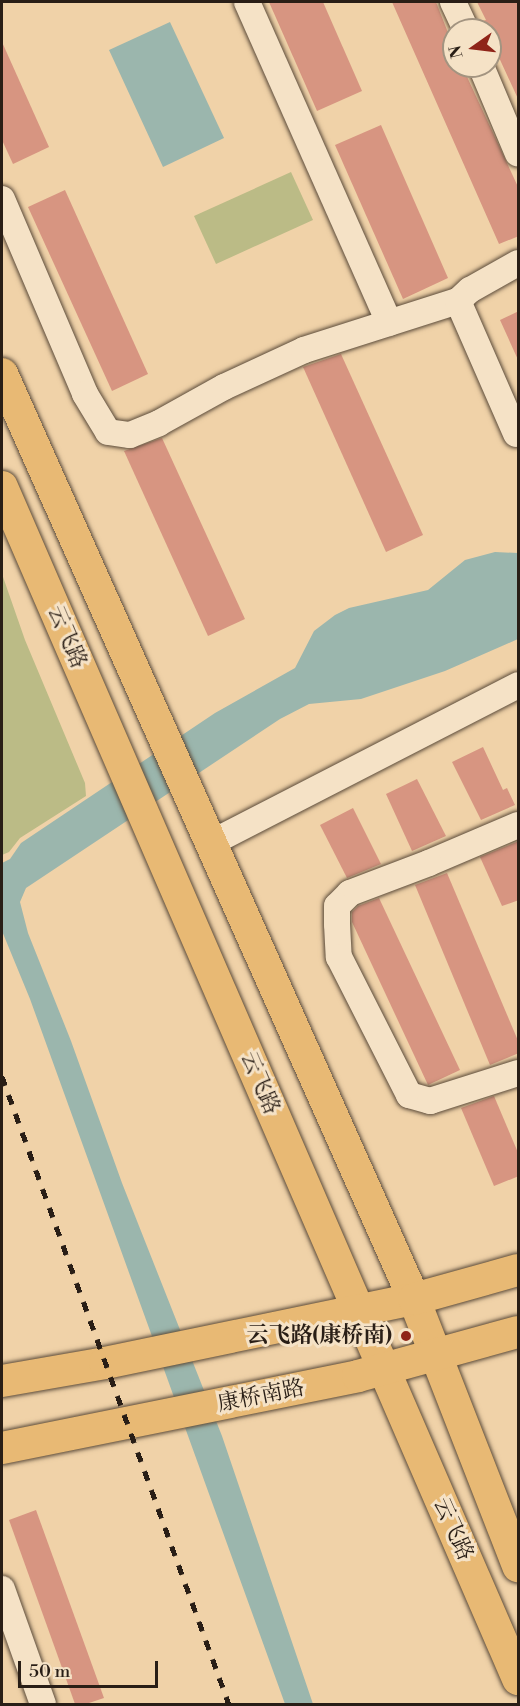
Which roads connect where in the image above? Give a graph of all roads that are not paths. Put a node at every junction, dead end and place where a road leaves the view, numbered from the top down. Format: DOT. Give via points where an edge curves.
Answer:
graph roads {
  1 [pos="247,2"];
  2 [pos="453,2"];
  3 [pos="460,18"];
  4 [pos="486,78"];
  5 [pos="519,154"];
  6 [pos="2,199"];
  7 [pos="519,264"];
  8 [pos="458,301"];
  9 [pos="389,323"];
  10 [pos="2,374"];
  11 [pos="516,434"];
  12 [pos="2,487"];
  13 [pos="519,685"];
  14 [pos="519,825"];
  15 [pos="206,832"];
  16 [pos="519,1073"];
  17 [pos="519,1270"];
  18 [pos="414,1299"];
  19 [pos="358,1311"];
  20 [pos="519,1332"];
  21 [pos="437,1354"];
  22 [pos="383,1370"];
  23 [pos="2,1381"];
  24 [pos="2,1448"];
  25 [pos="519,1566"];
  26 [pos="2,1589"];
  27 [pos="519,1679"];
  28 [pos="43,1704"];
  1 -- 9 [label="street"];
  2 -- 3 [label="street"];
  4 -- 5 [label="street"];
  6 -- 9 [label="street" via="85,394 108,432 130,435 304,350"];
  7 -- 8 [label="street" via="470,290"];
  8 -- 9 [label="street"];
  8 -- 11 [label="street"];
  10 -- 15 [label="main road, 云飞路"];
  12 -- 19 [label="main road, 云飞路"];
  13 -- 15 [label="street"];
  14 -- 16 [label="street" via="350,893 337,906 337,924 339,957 409,1095 430,1101"];
  15 -- 18 [label="main road, 云飞路"];
  17 -- 18 [label="main road"];
  18 -- 19 [label="main road"];
  18 -- 21 [label="main road, 云飞路"];
  19 -- 22 [label="main road, 云飞路"];
  19 -- 23 [label="main road"];
  20 -- 21 [label="main road, 康桥南路"];
  21 -- 22 [label="main road, 康桥南路"];
  21 -- 25 [label="main road, 云飞路"];
  22 -- 24 [label="main road, 康桥南路"];
  22 -- 27 [label="main road, 云飞路"];
  26 -- 28 [label="street"];
}
